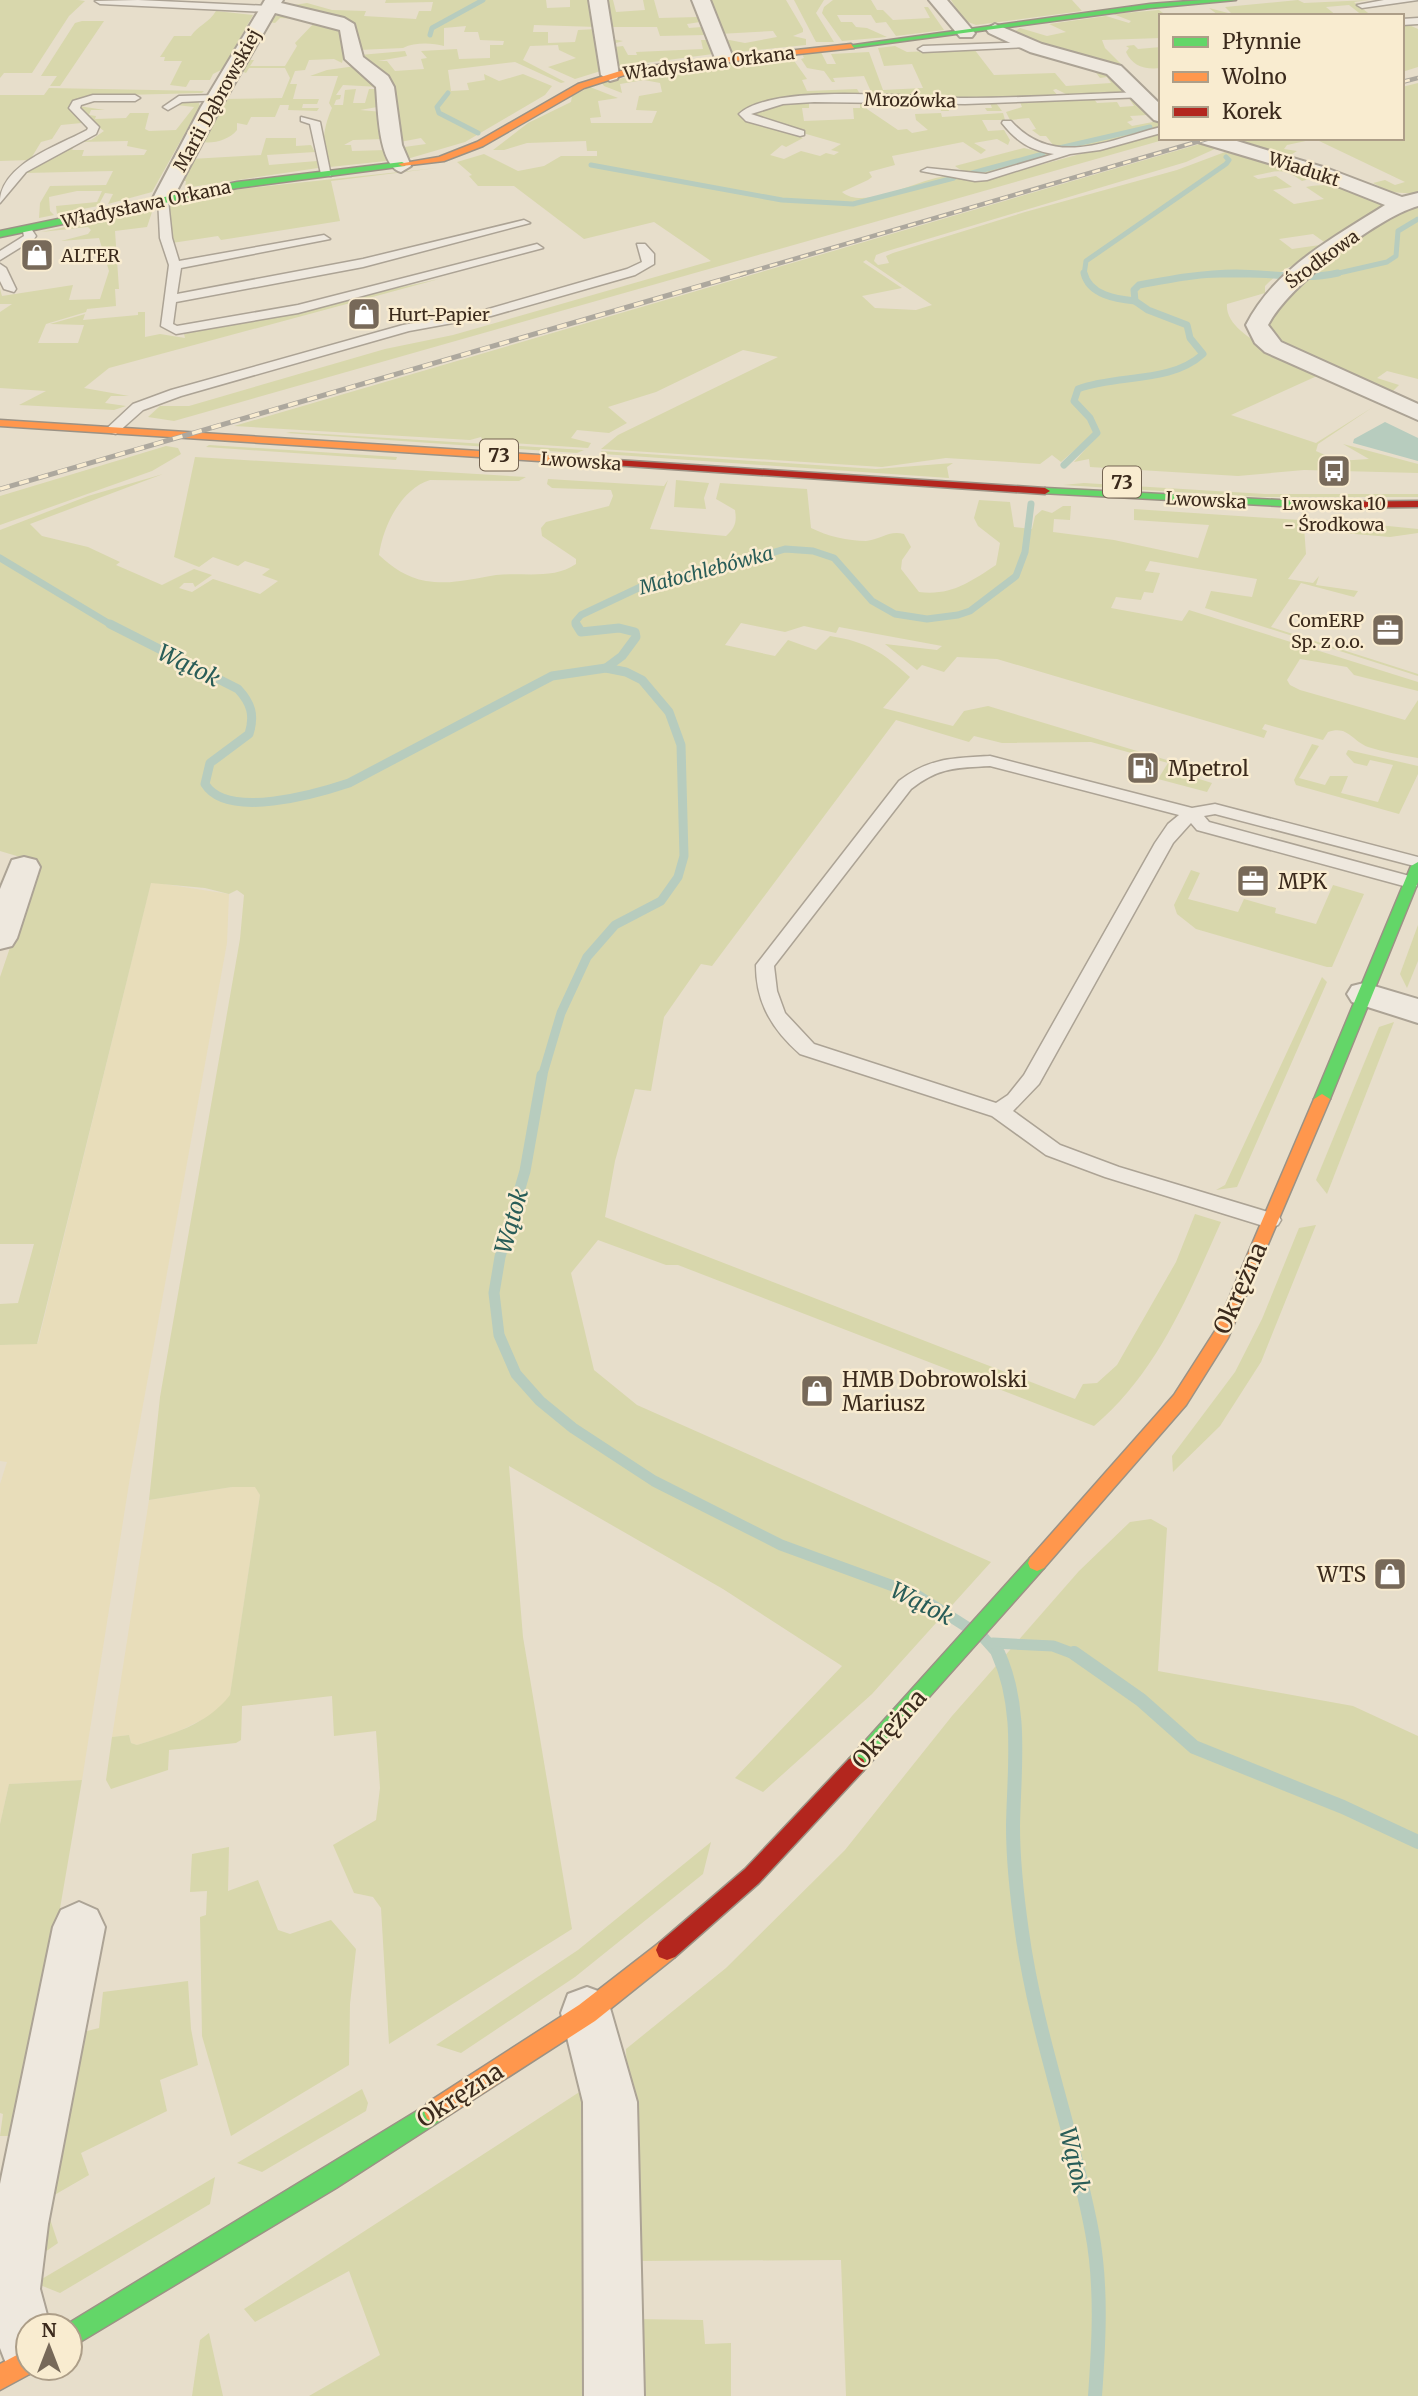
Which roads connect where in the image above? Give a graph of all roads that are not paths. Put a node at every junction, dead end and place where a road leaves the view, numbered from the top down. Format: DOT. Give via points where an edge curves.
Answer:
graph roads {
  1 [pos="598,0"];
  2 [pos="701,0"];
  3 [pos="938,0"];
  4 [pos="1232,0"];
  5 [pos="100,1"];
  6 [pos="1416,1"];
  7 [pos="270,5"];
  8 [pos="1362,5"];
  9 [pos="995,29"];
  10 [pos="966,33"];
  11 [pos="1027,44"];
  12 [pos="923,49"];
  13 [pos="724,58"];
  14 [pos="610,75"];
  15 [pos="1141,95"];
  16 [pos="135,98"];
  17 [pos="216,98"];
  18 [pos="168,107"];
  19 [pos="1159,114"];
  20 [pos="305,119"];
  21 [pos="1007,122"];
  22 [pos="1159,131"];
  23 [pos="800,133"];
  24 [pos="1213,140"];
  25 [pos="1074,152"];
  26 [pos="401,166"];
  27 [pos="927,171"];
  28 [pos="327,174"];
  29 [pos="162,200"];
  30 [pos="0,201"];
  31 [pos="1410,201"];
  32 [pos="524,223"];
  33 [pos="26,229"];
  34 [pos="0,234"];
  35 [pos="324,239"];
  36 [pos="641,246"];
  37 [pos="537,248"];
  38 [pos="0,256"];
  39 [pos="175,265"];
  40 [pos="0,268"];
  41 [pos="10,289"];
  42 [pos="171,299"];
  43 [pos="1418,413"];
  44 [pos="0,423"];
  45 [pos="111,430"];
  46 [pos="994,486"];
  47 [pos="1291,487"];
  48 [pos="1418,504"];
  49 [pos="1390,505"];
  50 [pos="1418,510"];
  51 [pos="1192,813"];
  52 [pos="24,867"];
  53 [pos="1416,870"];
  54 [pos="0,938"];
  55 [pos="1364,994"];
  56 [pos="1418,1011"];
  57 [pos="999,1111"];
  58 [pos="1270,1220"];
  59 [pos="79,1927"];
  60 [pos="587,2013"];
  61 [pos="16,2312"];
  62 [pos="84,2328"];
  63 [pos="614,2396"];
  1 -- 14 [label="street"];
  2 -- 13 [label="street"];
  3 -- 10 [label="street"];
  4 -- 9 [label="street, Władysława Orkana" via="1150,6"];
  5 -- 7 [label="lane"];
  6 -- 8 [label="lane"];
  7 -- 17 [label="street, Marii Dąbrowskiej"];
  7 -- 26 [label="street" via="348,27 354,59 381,79 385,88 392,145"];
  9 -- 10 [label="street, Władysława Orkana"];
  9 -- 11 [label="street"];
  10 -- 13 [label="street, Władysława Orkana"];
  11 -- 12 [label="lane"];
  11 -- 15 [label="street" via="1114,71"];
  13 -- 14 [label="street, Władysława Orkana"];
  14 -- 26 [label="street, Władysława Orkana" via="575,89 468,150"];
  15 -- 19 [label="street"];
  15 -- 23 [label="lane, Mrozówka" via="962,101 812,99 766,104 744,114"];
  16 -- 30 [label="lane" via="93,98 77,103 74,108 94,127 92,132 22,170"];
  17 -- 18 [label="lane" via="179,99"];
  17 -- 29 [label="street, Marii Dąbrowskiej"];
  20 -- 28 [label="lane" via="315,122"];
  21 -- 25 [label="lane" via="1017,137 1028,143"];
  22 -- 25 [label="lane"];
  24 -- 31 [label="street, Wiadukt"];
  25 -- 27 [label="lane" via="988,177"];
  26 -- 28 [label="street, Władysława Orkana"];
  28 -- 29 [label="street, Władysława Orkana"];
  29 -- 33 [label="street, Władysława Orkana"];
  29 -- 39 [label="lane"];
  31 -- 43 [label="street, Środkowa" via="1294,277 1260,315 1257,325 1273,347"];
  32 -- 42 [label="lane" via="363,263"];
  33 -- 34 [label="street, Władysława Orkana"];
  33 -- 38 [label="lane" via="28,239"];
  35 -- 39 [label="lane"];
  36 -- 45 [label="lane" via="649,254 648,264 631,272 176,393 138,407"];
  37 -- 42 [label="lane" via="298,309 183,330 167,326"];
  39 -- 42 [label="lane"];
  40 -- 41 [label="lane"];
  44 -- 45 [label="street, Lwowska / 73"];
  45 -- 46 [label="street, Lwowska / 73"];
  46 -- 47 [label="street, Lwowska / 73" via="1069,479"];
  46 -- 49 [label="street, Lwowska / 73" via="1255,503"];
  48 -- 49 [label="street, Lwowska / 73"];
  49 -- 50 [label="street"];
  51 -- 53 [label="lane" via="1203,826"];
  51 -- 57 [label="lane" via="1164,843 1032,1079"];
  51 -- 57 [label="lane" via="990,761 966,760 923,771 905,785 765,965 764,986 770,1006 785,1031 807,1049"];
  52 -- 54 [label="street"];
  53 -- 55 [label="street, Okrężna"];
  55 -- 56 [label="street"];
  55 -- 58 [label="street, Okrężna"];
  57 -- 58 [label="lane" via="1053,1150"];
  58 -- 60 [label="street, Okrężna" via="1222,1333 1180,1401 927,1688 752,1876 699,1925"];
  59 -- 61 [label="street" via="20,2224 11,2289"];
  60 -- 62 [label="street, Okrężna" via="338,2174"];
  60 -- 63 [label="street" via="610,2102"];
}
